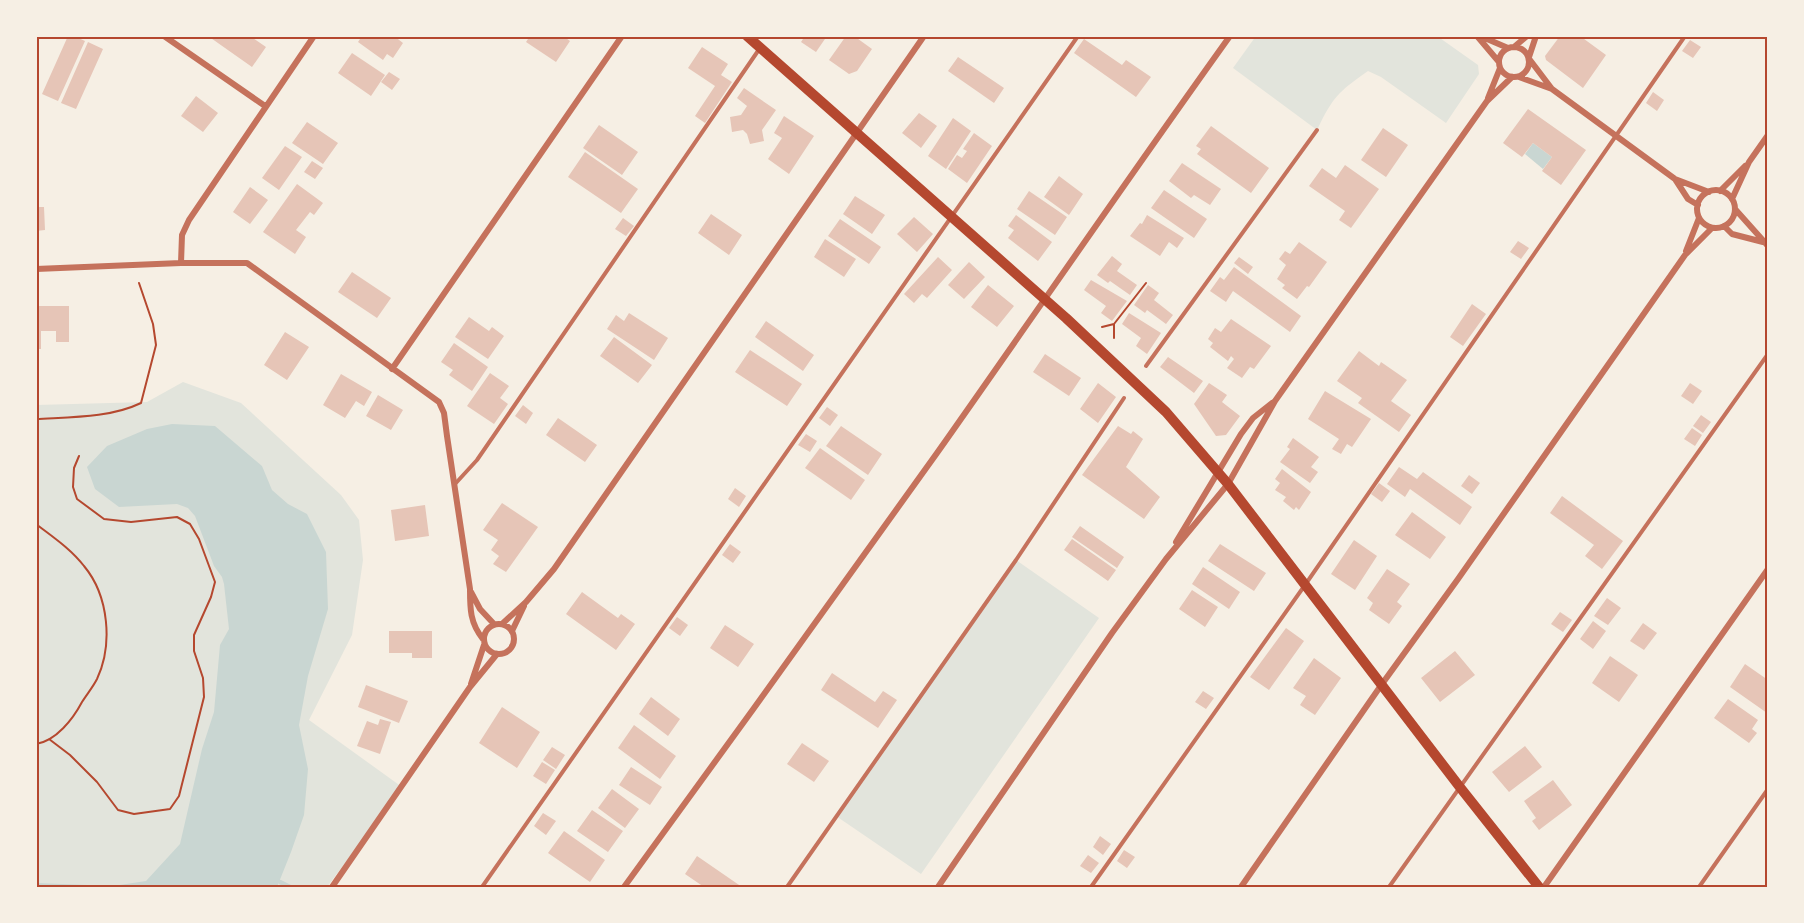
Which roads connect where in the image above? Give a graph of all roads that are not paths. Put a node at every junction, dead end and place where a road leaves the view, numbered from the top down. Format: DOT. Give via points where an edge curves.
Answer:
graph roads {
  1 [pos="164,36"];
  2 [pos="314,36"];
  3 [pos="622,36"];
  4 [pos="747,36"];
  5 [pos="924,36"];
  6 [pos="1078,36"];
  7 [pos="1230,36"];
  8 [pos="1479,36"];
  9 [pos="1527,36"];
  10 [pos="1536,36"];
  11 [pos="1685,36"];
  12 [pos="760,48"];
  13 [pos="1511,48"];
  14 [pos="1529,59"];
  15 [pos="1500,65"];
  16 [pos="1515,77"];
  17 [pos="1552,89"];
  18 [pos="1487,101"];
  19 [pos="265,106"];
  20 [pos="1317,130"];
  21 [pos="858,134"];
  22 [pos="1615,135"];
  23 [pos="1768,135"];
  24 [pos="1749,162"];
  25 [pos="1675,179"];
  26 [pos="1720,191"];
  27 [pos="1709,192"];
  28 [pos="1732,199"];
  29 [pos="1698,205"];
  30 [pos="1735,209"];
  31 [pos="951,217"];
  32 [pos="1699,218"];
  33 [pos="1724,226"];
  34 [pos="1712,228"];
  35 [pos="1766,244"];
  36 [pos="1685,255"];
  37 [pos="181,263"];
  38 [pos="36,269"];
  39 [pos="1044,299"];
  40 [pos="1768,354"];
  41 [pos="1146,366"];
  42 [pos="392,369"];
  43 [pos="1124,398"];
  44 [pos="1275,400"];
  45 [pos="1217,471"];
  46 [pos="1228,484"];
  47 [pos="454,485"];
  48 [pos="1166,558"];
  49 [pos="1768,568"];
  50 [pos="1305,585"];
  51 [pos="470,589"];
  52 [pos="526,603"];
  53 [pos="498,624"];
  54 [pos="512,631"];
  55 [pos="484,642"];
  56 [pos="497,654"];
  57 [pos="1382,684"];
  58 [pos="470,687"];
  59 [pos="1459,786"];
  60 [pos="1768,789"];
  61 [pos="332,887"];
  62 [pos="482,887"];
  63 [pos="624,887"];
  64 [pos="787,887"];
  65 [pos="938,887"];
  66 [pos="1091,887"];
  67 [pos="1241,887"];
  68 [pos="1389,887"];
  69 [pos="1539,887"];
  70 [pos="1544,887"];
  71 [pos="1699,887"];
  1 -- 19 [label="street"];
  2 -- 19 [label="street"];
  3 -- 42 [label="street"];
  4 -- 12 [label="main road"];
  5 -- 21 [label="street"];
  6 -- 31 [label="lane"];
  7 -- 39 [label="street"];
  8 -- 13 [label="street"];
  8 -- 15 [label="street"];
  9 -- 13 [label="street"];
  10 -- 14 [label="street"];
  11 -- 22 [label="lane"];
  12 -- 21 [label="main road"];
  12 -- 47 [label="lane" via="477,460"];
  13 -- 14 [label="street" via="1520,48"];
  13 -- 15 [label="street" via="1502,54"];
  14 -- 16 [label="street" via="1526,73"];
  14 -- 17 [label="street"];
  15 -- 16 [label="street" via="1503,72"];
  15 -- 18 [label="street"];
  16 -- 17 [label="street"];
  16 -- 18 [label="street"];
  17 -- 22 [label="street"];
  18 -- 44 [label="street"];
  19 -- 37 [label="street" via="183,230"];
  20 -- 41 [label="lane"];
  21 -- 31 [label="main road"];
  21 -- 52 [label="street"];
  22 -- 25 [label="street"];
  22 -- 50 [label="lane"];
  23 -- 24 [label="street"];
  24 -- 26 [label="street"];
  24 -- 28 [label="street"];
  25 -- 27 [label="street"];
  25 -- 29 [label="street" via="1688,199"];
  26 -- 27 [label="street"];
  26 -- 28 [label="street"];
  27 -- 29 [label="street"];
  28 -- 30 [label="street"];
  29 -- 32 [label="street"];
  30 -- 33 [label="street"];
  30 -- 35 [label="street"];
  31 -- 39 [label="main road"];
  31 -- 62 [label="lane"];
  32 -- 34 [label="street"];
  32 -- 36 [label="street"];
  33 -- 34 [label="street"];
  33 -- 35 [label="street" via="1732,234"];
  34 -- 36 [label="street"];
  36 -- 57 [label="street"];
  37 -- 38 [label="street"];
  37 -- 42 [label="street" via="247,263"];
  39 -- 45 [label="main road" via="1166,412"];
  39 -- 63 [label="street" via="787,664"];
  40 -- 59 [label="lane"];
  42 -- 47 [label="street" via="442,407"];
  43 -- 64 [label="lane"];
  44 -- 45 [label="street" via="1253,418"];
  44 -- 46 [label="street"];
  45 -- 46 [label="main road"];
  45 -- 48 [label="street"];
  46 -- 48 [label="street"];
  46 -- 50 [label="main road"];
  47 -- 51 [label="street"];
  48 -- 65 [label="street"];
  49 -- 70 [label="street"];
  50 -- 57 [label="main road"];
  50 -- 66 [label="lane"];
  51 -- 53 [label="street" via="480,609"];
  51 -- 55 [label="street" via="472,621"];
  52 -- 53 [label="street"];
  52 -- 54 [label="street"];
  53 -- 54 [label="street"];
  53 -- 55 [label="street" via="486,631"];
  54 -- 56 [label="street" via="512,646"];
  55 -- 56 [label="street" via="488,650"];
  55 -- 58 [label="street"];
  56 -- 58 [label="street"];
  57 -- 59 [label="main road"];
  57 -- 67 [label="street"];
  58 -- 61 [label="street"];
  59 -- 68 [label="lane"];
  59 -- 69 [label="main road"];
  60 -- 71 [label="lane"];
}
